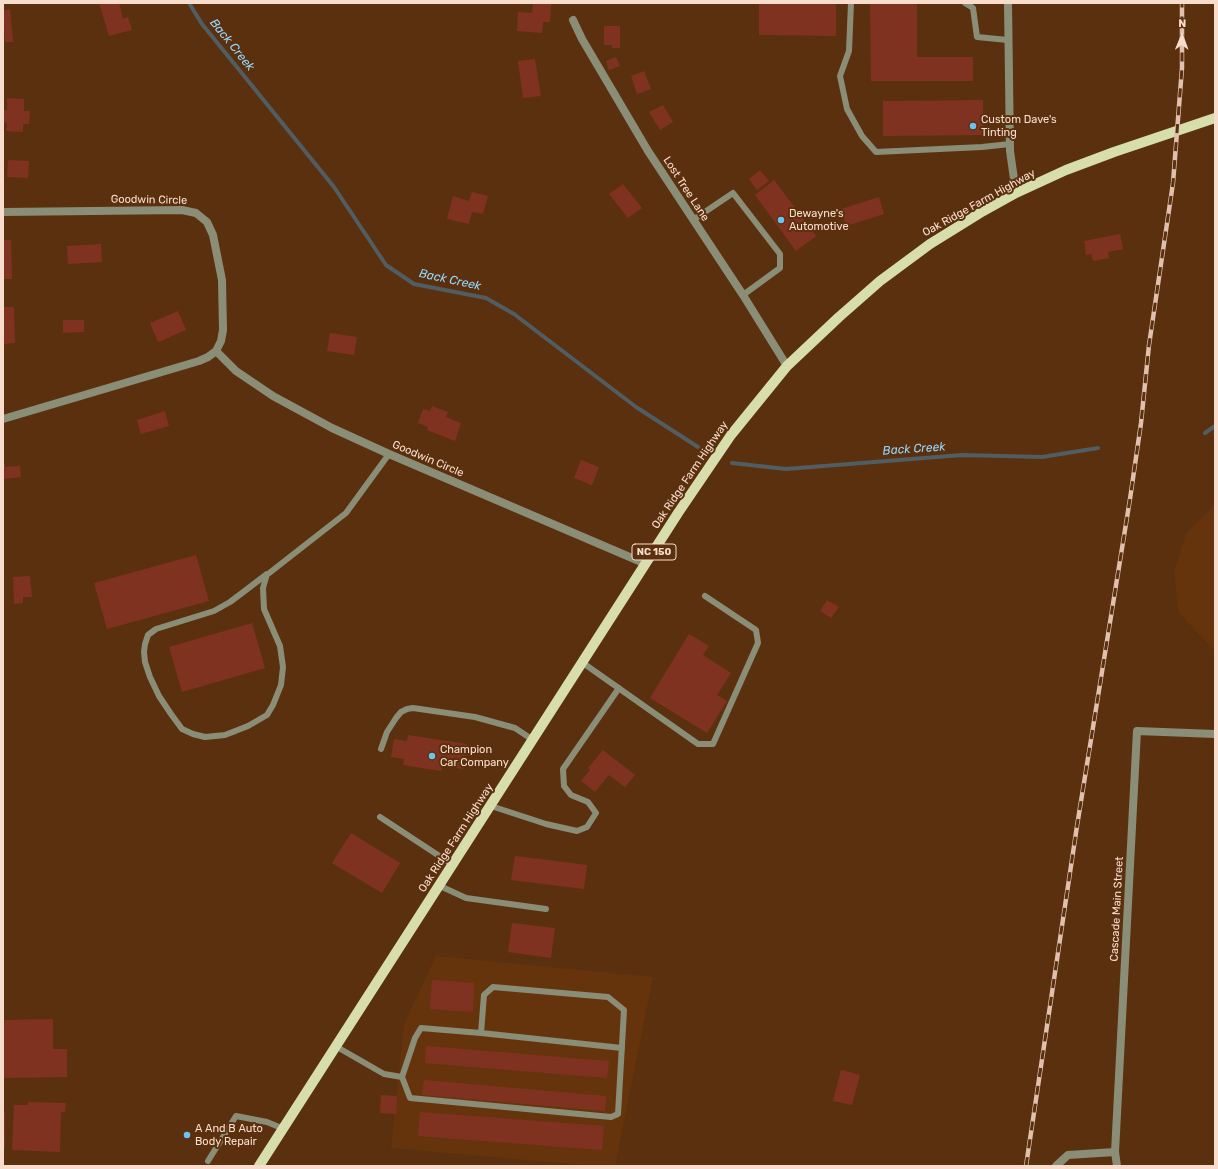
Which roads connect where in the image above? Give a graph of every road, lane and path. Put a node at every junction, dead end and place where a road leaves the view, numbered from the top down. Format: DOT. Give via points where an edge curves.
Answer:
graph roads {
  1 [pos="851,3"];
  2 [pos="965,3"];
  3 [pos="1008,3"];
  4 [pos="573,20"];
  5 [pos="1008,40"];
  6 [pos="1215,118"];
  7 [pos="1010,144"];
  8 [pos="1016,193"];
  9 [pos="3,212"];
  10 [pos="693,220"];
  11 [pos="743,295"];
  12 [pos="216,350"];
  13 [pos="787,366"];
  14 [pos="3,419"];
  15 [pos="388,454"];
  16 [pos="646,564"];
  17 [pos="267,574"];
  18 [pos="705,596"];
  19 [pos="583,662"];
  20 [pos="618,688"];
  21 [pos="1215,734"];
  22 [pos="533,740"];
  23 [pos="381,749"];
  24 [pos="491,806"];
  25 [pos="380,817"];
  26 [pos="453,865"];
  27 [pos="440,886"];
  28 [pos="546,909"];
  29 [pos="481,1032"];
  30 [pos="337,1047"];
  31 [pos="622,1048"];
  32 [pos="402,1077"];
  33 [pos="284,1129"];
  34 [pos="1115,1152"];
  35 [pos="208,1161"];
  36 [pos="259,1166"];
  37 [pos="1056,1166"];
  38 [pos="1117,1166"];
  1 -- 7 [label="lane" via="849,51 840,76 847,109 862,136 876,152"];
  2 -- 5 [label="lane" via="973,8 976,37"];
  3 -- 5 [label="street"];
  4 -- 10 [label="street, Lost Tree Lane" via="648,151"];
  5 -- 7 [label="street"];
  6 -- 8 [label="main road, Oak Ridge Farm Highway / NC 150" via="1066,170"];
  7 -- 8 [label="street"];
  8 -- 13 [label="main road, Oak Ridge Farm Highway / NC 150" via="930,244 880,281"];
  9 -- 12 [label="street, Goodwin Circle" via="182,210 196,213 207,222 213,235 222,280 223,330"];
  10 -- 11 [label="street, Lost Tree Lane"];
  10 -- 11 [label="lane" via="733,193 780,254 780,268"];
  11 -- 13 [label="street, Lost Tree Lane"];
  12 -- 14 [label="street" via="199,361"];
  12 -- 15 [label="street, Goodwin Circle" via="236,371 273,396 332,428"];
  13 -- 16 [label="main road, Oak Ridge Farm Highway / NC 150" via="731,435"];
  15 -- 16 [label="street, Goodwin Circle"];
  15 -- 17 [label="lane" via="346,513"];
  16 -- 19 [label="main road, Oak Ridge Farm Highway / NC 150"];
  17 -- 17 [label="lane" via="214,611 156,629 148,635 144,652 150,677 159,696 182,729 205,737 225,735 267,715 274,705 281,685 283,668 280,646 264,609 263,588"];
  18 -- 20 [label="lane" via="756,630 758,643 713,744 698,744"];
  19 -- 20 [label="lane"];
  19 -- 22 [label="main road, Oak Ridge Farm Highway / NC 150"];
  20 -- 24 [label="lane" via="563,769 564,786 571,795 588,802 596,813 587,827 577,831"];
  21 -- 34 [label="street, Cascade Main Street" via="1137,731"];
  22 -- 23 [label="lane" via="515,728 475,717 413,708 401,712 396,718 387,732"];
  22 -- 24 [label="main road, Oak Ridge Farm Highway / NC 150"];
  24 -- 26 [label="main road, Oak Ridge Farm Highway / NC 150"];
  25 -- 26 [label="lane"];
  26 -- 27 [label="main road, Oak Ridge Farm Highway / NC 150"];
  27 -- 28 [label="lane" via="466,898"];
  27 -- 30 [label="main road, Oak Ridge Farm Highway / NC 150"];
  29 -- 31 [label="lane"];
  29 -- 31 [label="lane" via="484,995 493,986 608,998 624,1010"];
  29 -- 32 [label="lane" via="421,1028"];
  30 -- 32 [label="lane" via="384,1074"];
  30 -- 33 [label="main road, Oak Ridge Farm Highway / NC 150"];
  31 -- 32 [label="lane" via="618,1114 611,1117 410,1098"];
  33 -- 35 [label="lane" via="267,1122 236,1116"];
  33 -- 36 [label="main road, Oak Ridge Farm Highway / NC 150"];
  34 -- 37 [label="street" via="1068,1155"];
  34 -- 38 [label="street, Cascade Main Street"];
}
